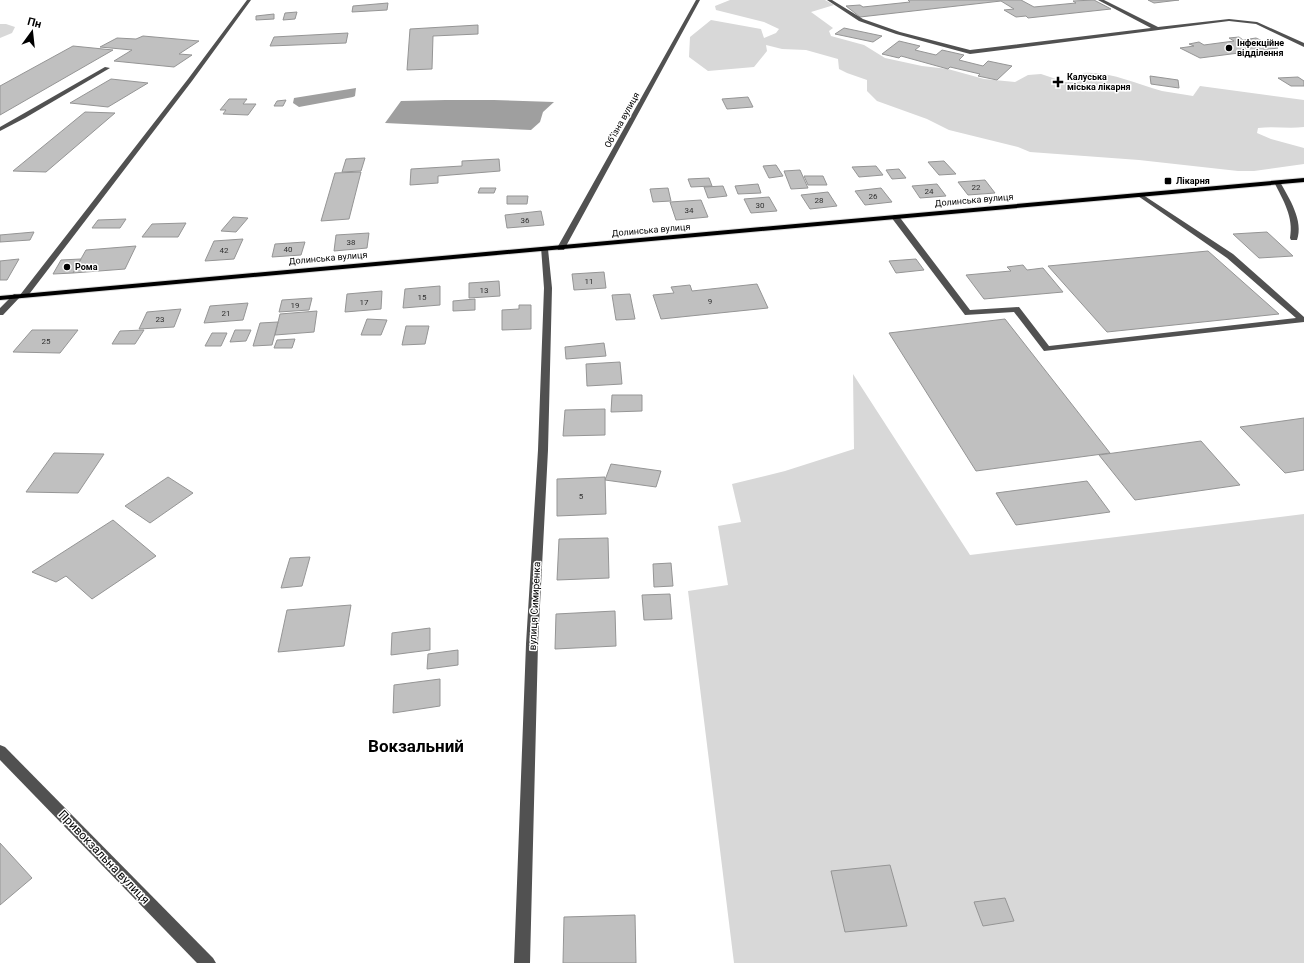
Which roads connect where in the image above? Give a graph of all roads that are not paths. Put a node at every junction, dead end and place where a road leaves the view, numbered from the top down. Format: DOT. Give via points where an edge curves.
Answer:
graph roads {
  1 [pos="249,0"];
  2 [pos="698,0"];
  3 [pos="829,0"];
  4 [pos="1100,0"];
  5 [pos="1158,29"];
  6 [pos="1304,45"];
  7 [pos="107,68"];
  8 [pos="0,129"];
  9 [pos="1304,180"];
  10 [pos="1277,182"];
  11 [pos="1140,195"];
  12 [pos="895,217"];
  13 [pos="1294,238"];
  14 [pos="561,248"];
  15 [pos="544,250"];
  16 [pos="20,296"];
  17 [pos="0,298"];
  18 [pos="0,314"];
  19 [pos="0,751"];
  20 [pos="208,963"];
  21 [pos="522,963"];
  1 -- 16 [label="street" via="185,87"];
  2 -- 14 [label="street, Обʼїзна вулиця"];
  3 -- 5 [label="street" via="860,20 970,52"];
  4 -- 5 [label="street"];
  5 -- 6 [label="street" via="1229,20 1257,23"];
  7 -- 8 [label="street"];
  9 -- 10 [label="main road, Долинська вулиця"];
  10 -- 11 [label="main road, Долинська вулиця"];
  10 -- 13 [label="street" via="1292,214 1296,230"];
  11 -- 12 [label="main road, Долинська вулиця"];
  11 -- 12 [label="street" via="1230,256 1303,320 1047,349 1016,309 968,313"];
  12 -- 14 [label="main road, Долинська вулиця"];
  14 -- 15 [label="main road, Долинська вулиця"];
  15 -- 16 [label="main road, Долинська вулиця"];
  15 -- 21 [label="street, вулиця Симиренка" via="548,288 543,450 532,644"];
  16 -- 17 [label="main road, Долинська вулиця"];
  16 -- 18 [label="street"];
  19 -- 20 [label="street, Привокзальна вулиця"];
}
